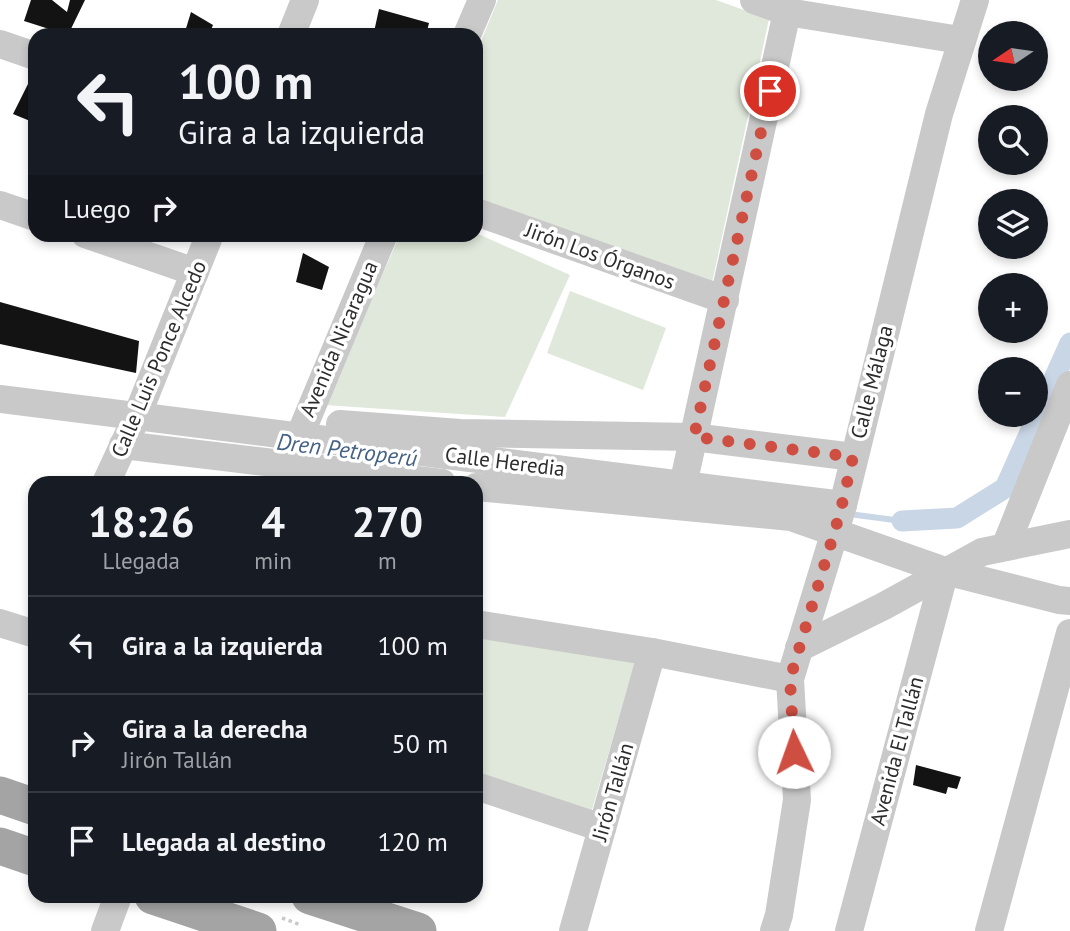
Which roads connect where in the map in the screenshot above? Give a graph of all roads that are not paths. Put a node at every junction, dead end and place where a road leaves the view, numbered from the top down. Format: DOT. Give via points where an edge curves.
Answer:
graph roads {
  1 [pos="305,0"];
  2 [pos="482,0"];
  3 [pos="754,0"];
  4 [pos="975,0"];
  5 [pos="787,12"];
  6 [pos="294,28"];
  7 [pos="470,28"];
  8 [pos="961,40"];
  9 [pos="0,44"];
  10 [pos="28,54"];
  11 [pos="0,205"];
  12 [pos="483,214"];
  13 [pos="28,215"];
  14 [pos="108,242"];
  15 [pos="207,242"];
  16 [pos="381,242"];
  17 [pos="195,272"];
  18 [pos="725,300"];
  19 [pos="1070,385"];
  20 [pos="0,399"];
  21 [pos="137,416"];
  22 [pos="301,429"];
  23 [pos="694,437"];
  24 [pos="123,445"];
  25 [pos="853,457"];
  26 [pos="462,470"];
  27 [pos="284,473"];
  28 [pos="109,476"];
  29 [pos="331,476"];
  30 [pos="683,485"];
  31 [pos="483,488"];
  32 [pos="839,518"];
  33 [pos="1070,534"];
  34 [pos="1006,545"];
  35 [pos="945,571"];
  36 [pos="1070,601"];
  37 [pos="0,623"];
  38 [pos="483,625"];
  39 [pos="28,632"];
  40 [pos="1070,633"];
  41 [pos="799,648"];
  42 [pos="652,652"];
  43 [pos="790,679"];
  44 [pos="483,788"];
  45 [pos="0,795"];
  46 [pos="28,805"];
  47 [pos="602,828"];
  48 [pos="0,846"];
  49 [pos="28,856"];
  50 [pos="115,903"];
  51 [pos="174,903"];
  52 [pos="332,903"];
  53 [pos="105,931"];
  54 [pos="258,931"];
  55 [pos="418,931"];
  56 [pos="573,931"];
  57 [pos="774,931"];
  58 [pos="849,931"];
  59 [pos="989,931"];
  1 -- 6 [label="street"];
  2 -- 7 [label="street"];
  3 -- 5 [label="street"];
  4 -- 8 [label="street, Calle Málaga"];
  5 -- 8 [label="street"];
  5 -- 18 [label="street"];
  8 -- 25 [label="street, Calle Málaga"];
  9 -- 10 [label="street"];
  11 -- 13 [label="street"];
  12 -- 18 [label="street, Jirón Los Órganos"];
  14 -- 17 [label="street"];
  15 -- 17 [label="street, Calle Luis Ponce Alcedo"];
  16 -- 22 [label="street, Avenida Nicaragua"];
  17 -- 21 [label="street, Calle Luis Ponce Alcedo"];
  18 -- 23 [label="street"];
  19 -- 34 [label="street"];
  20 -- 21 [label="street, Calle Heredia"];
  21 -- 22 [label="street, Calle Heredia"];
  21 -- 24 [label="street, Calle Luis Ponce Alcedo"];
  22 -- 23 [label="street"];
  22 -- 26 [label="street, Calle Heredia"];
  22 -- 27 [label="street, Avenida Nicaragua"];
  23 -- 25 [label="street"];
  23 -- 30 [label="street"];
  24 -- 27 [label="street"];
  24 -- 28 [label="street, Calle Luis Ponce Alcedo"];
  25 -- 32 [label="street, Calle Málaga"];
  26 -- 30 [label="street, Calle Heredia"];
  27 -- 29 [label="street"];
  30 -- 32 [label="street, Calle Heredia"];
  31 -- 32 [label="street"];
  32 -- 35 [label="street"];
  32 -- 41 [label="street, Calle Málaga"];
  33 -- 34 [label="street"];
  34 -- 35 [label="street"];
  35 -- 36 [label="street"];
  35 -- 41 [label="street"];
  35 -- 58 [label="street, Avenida El Tallán"];
  37 -- 39 [label="street"];
  38 -- 42 [label="street"];
  40 -- 59 [label="street"];
  41 -- 43 [label="street, Calle Málaga"];
  42 -- 43 [label="street"];
  42 -- 47 [label="street, Jirón Tallán"];
  43 -- 57 [label="street, Calle Málaga" via="797,800"];
  44 -- 47 [label="street"];
  45 -- 46 [label="main road"];
  47 -- 56 [label="street, Jirón Tallán"];
  48 -- 49 [label="main road"];
  50 -- 53 [label="street"];
  51 -- 54 [label="main road"];
  52 -- 55 [label="main road"];
}
